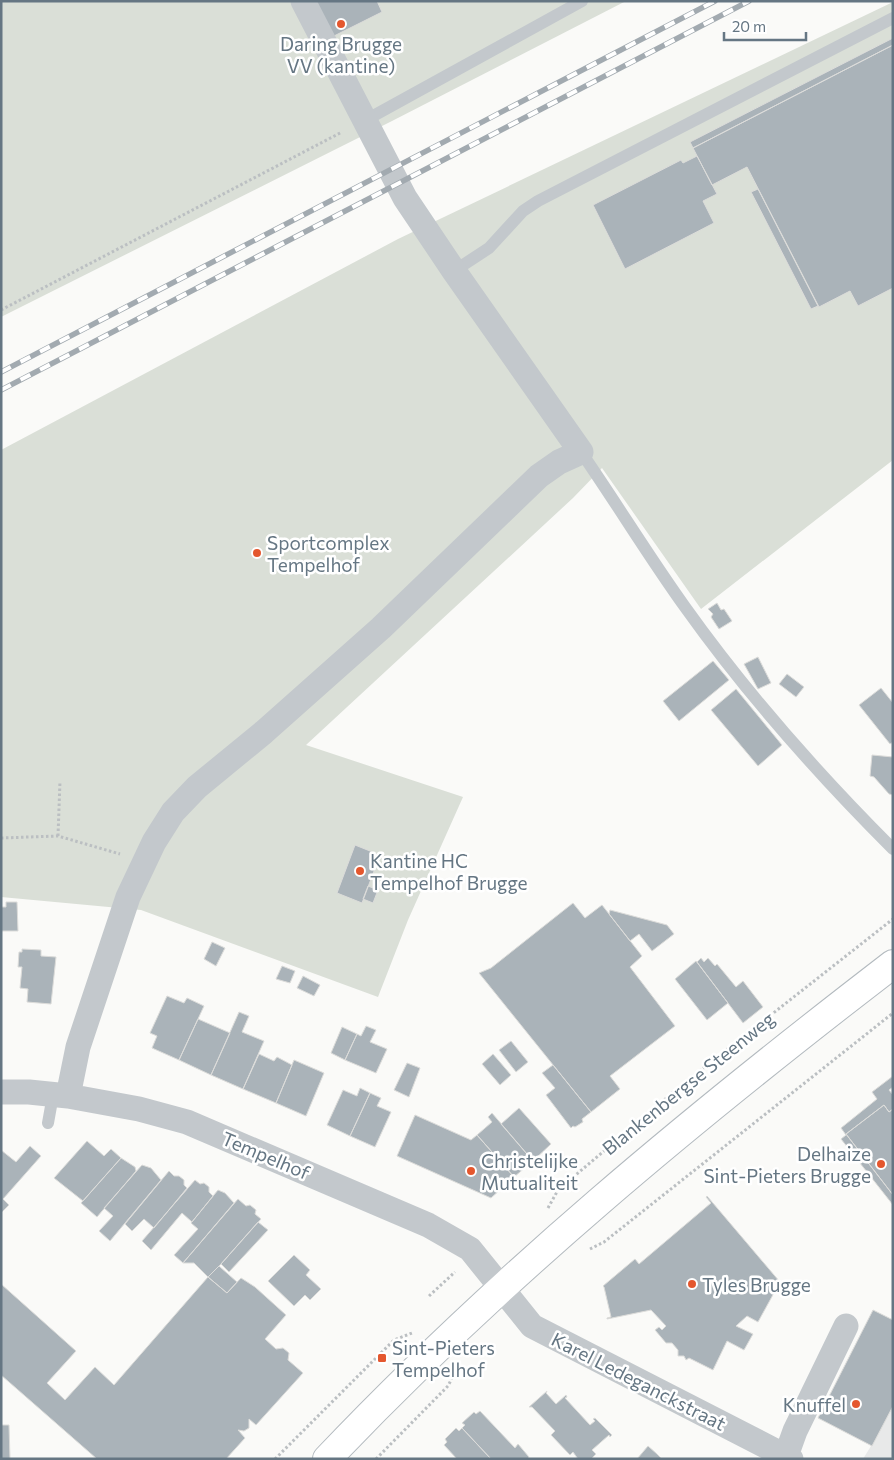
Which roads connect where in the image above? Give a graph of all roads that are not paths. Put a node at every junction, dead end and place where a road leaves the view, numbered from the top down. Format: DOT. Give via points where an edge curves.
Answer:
graph roads {
  1 [pos="302,1"];
  2 [pos="582,1"];
  3 [pos="893,18"];
  4 [pos="364,121"];
  5 [pos="454,271"];
  6 [pos="582,452"];
  7 [pos="893,849"];
  8 [pos="893,964"];
  9 [pos="1,1092"];
  10 [pos="60,1095"];
  11 [pos="48,1122"];
  12 [pos="501,1288"];
  13 [pos="846,1326"];
  14 [pos="788,1457"];
  15 [pos="326,1459"];
  1 -- 4 [label="street"];
  2 -- 4 [label="lane"];
  3 -- 5 [label="lane" via="538,201 523,211 490,248"];
  4 -- 5 [label="street" via="405,198"];
  5 -- 6 [label="street"];
  6 -- 7 [label="lane" via="685,607 752,695 837,793"];
  6 -- 10 [label="street" via="539,476 381,628 197,787 173,812 154,842 128,897"];
  8 -- 12 [label="main road, Blankenbergse Steenweg" via="706,1112"];
  9 -- 10 [label="street, Tempelhof"];
  10 -- 11 [label="lane"];
  10 -- 12 [label="street, Tempelhof" via="139,1109 187,1122 428,1225 470,1249"];
  12 -- 14 [label="street, Karel Ledeganckstraat" via="532,1326"];
  12 -- 15 [label="main road, Blankenbergse Steenweg"];
  13 -- 14 [label="street" via="795,1431"];
}
